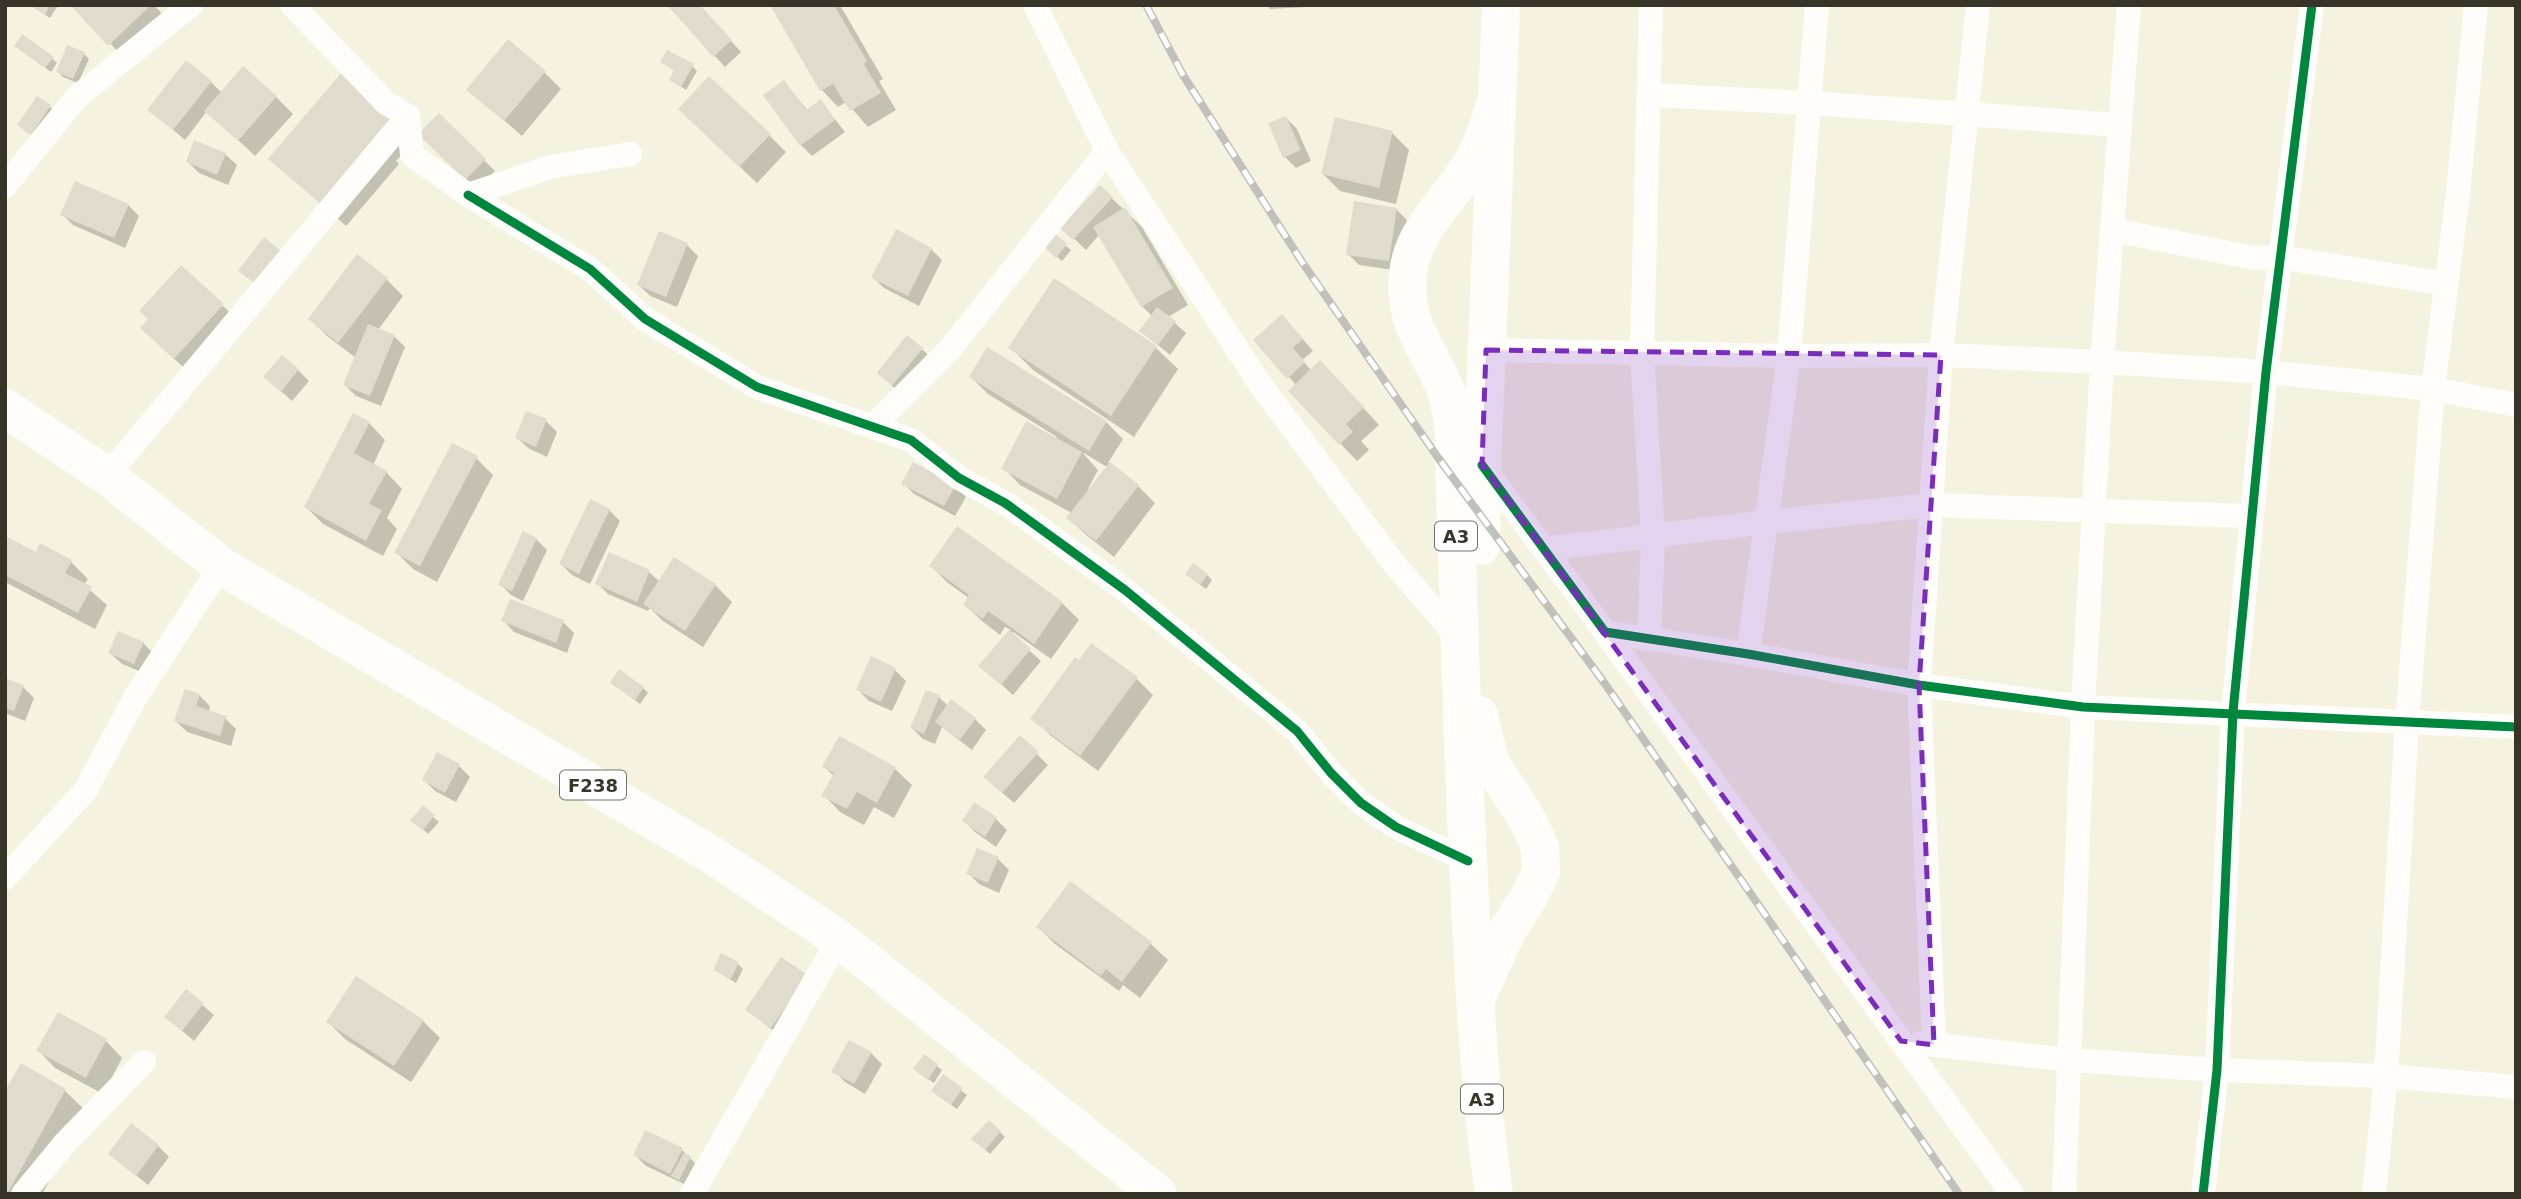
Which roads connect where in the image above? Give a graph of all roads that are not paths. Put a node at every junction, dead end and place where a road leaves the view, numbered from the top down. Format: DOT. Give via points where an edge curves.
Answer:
graph roads {
  1 [pos="191,5"];
  2 [pos="292,5"];
  3 [pos="1035,5"];
  4 [pos="1501,5"];
  5 [pos="1651,5"];
  6 [pos="1817,5"];
  7 [pos="1978,5"];
  8 [pos="2129,5"];
  9 [pos="2312,5"];
  10 [pos="2476,5"];
  11 [pos="1648,95"];
  12 [pos="1497,100"];
  13 [pos="1810,103"];
  14 [pos="1966,115"];
  15 [pos="408,116"];
  16 [pos="2120,125"];
  17 [pos="1107,151"];
  18 [pos="630,154"];
  19 [pos="5,186"];
  20 [pos="468,195"];
  21 [pos="2112,230"];
  22 [pos="2280,257"];
  23 [pos="2446,284"];
  24 [pos="1486,350"];
  25 [pos="1642,353"];
  26 [pos="1790,355"];
  27 [pos="1941,355"];
  28 [pos="2102,362"];
  29 [pos="2266,372"];
  30 [pos="2433,389"];
  31 [pos="2516,405"];
  32 [pos="5,408"];
  33 [pos="874,425"];
  34 [pos="1482,465"];
  35 [pos="107,477"];
  36 [pos="1931,505"];
  37 [pos="2093,511"];
  38 [pos="2251,516"];
  39 [pos="1766,522"];
  40 [pos="1653,536"];
  41 [pos="1544,550"];
  42 [pos="221,566"];
  43 [pos="1605,632"];
  44 [pos="1459,639"];
  45 [pos="1649,639"];
  46 [pos="1748,654"];
  47 [pos="1919,685"];
  48 [pos="2082,707"];
  49 [pos="2232,712"];
  50 [pos="2407,723"];
  51 [pos="2516,727"];
  52 [pos="1468,861"];
  53 [pos="5,878"];
  54 [pos="839,939"];
  55 [pos="1474,1003"];
  56 [pos="1901,1041"];
  57 [pos="1934,1045"];
  58 [pos="2069,1060"];
  59 [pos="144,1062"];
  60 [pos="2217,1070"];
  61 [pos="2386,1076"];
  62 [pos="2516,1087"];
  63 [pos="23,1194"];
  64 [pos="692,1194"];
  65 [pos="1158,1194"];
  66 [pos="1494,1194"];
  67 [pos="2012,1194"];
  68 [pos="2064,1194"];
  69 [pos="2203,1194"];
  70 [pos="2374,1194"];
  1 -- 19 [label="street" via="77,97"];
  2 -- 15 [label="street" via="386,103"];
  3 -- 17 [label="street"];
  4 -- 12 [label="main road, A3"];
  5 -- 11 [label="street"];
  6 -- 13 [label="street"];
  7 -- 14 [label="street"];
  8 -- 16 [label="street"];
  9 -- 22 [label="street"];
  10 -- 23 [label="street"];
  11 -- 13 [label="street"];
  11 -- 25 [label="street"];
  12 -- 24 [label="main road, A3"];
  12 -- 44 [label="main road, A3" via="1471,165 1424,226 1409,274 1409,304 1416,333 1446,391 1453,420"];
  13 -- 14 [label="street"];
  13 -- 26 [label="street"];
  14 -- 16 [label="street"];
  14 -- 27 [label="street"];
  15 -- 20 [label="street" via="412,155"];
  15 -- 35 [label="street"];
  16 -- 21 [label="street"];
  17 -- 33 [label="street" via="950,349"];
  17 -- 44 [label="street" via="1264,390 1395,565"];
  18 -- 20 [label="street" via="550,167"];
  20 -- 33 [label="street" via="590,269 645,318 757,387"];
  21 -- 22 [label="street" via="2254,258"];
  21 -- 28 [label="street"];
  22 -- 23 [label="street"];
  22 -- 29 [label="street"];
  23 -- 30 [label="street"];
  24 -- 25 [label="street"];
  24 -- 34 [label="main road, A3"];
  25 -- 26 [label="street"];
  25 -- 40 [label="street"];
  26 -- 27 [label="street"];
  26 -- 39 [label="street"];
  27 -- 28 [label="street"];
  27 -- 36 [label="street"];
  28 -- 29 [label="street"];
  28 -- 37 [label="street"];
  29 -- 30 [label="street"];
  29 -- 38 [label="street"];
  30 -- 31 [label="street"];
  30 -- 50 [label="street"];
  32 -- 35 [label="main road, F238"];
  33 -- 52 [label="street" via="911,440 959,478 1005,503 1125,590 1297,731 1361,803 1396,827"];
  34 -- 41 [label="street"];
  34 -- 55 [label="main road, A3" via="1479,715 1490,762 1540,847 1541,872"];
  35 -- 42 [label="main road, F238"];
  36 -- 37 [label="street"];
  36 -- 39 [label="street"];
  36 -- 47 [label="street"];
  37 -- 38 [label="street"];
  37 -- 48 [label="street"];
  38 -- 49 [label="street"];
  39 -- 40 [label="street"];
  39 -- 46 [label="street"];
  40 -- 41 [label="street"];
  40 -- 45 [label="street"];
  41 -- 43 [label="street"];
  42 -- 53 [label="street" via="135,698 85,791"];
  42 -- 54 [label="main road, F238" via="712,855"];
  43 -- 45 [label="street"];
  43 -- 56 [label="street"];
  44 -- 52 [label="main road, A3"];
  45 -- 46 [label="street"];
  46 -- 47 [label="street"];
  47 -- 48 [label="street"];
  47 -- 57 [label="street"];
  48 -- 49 [label="street"];
  48 -- 58 [label="street"];
  49 -- 50 [label="street"];
  49 -- 60 [label="street"];
  50 -- 51 [label="street"];
  50 -- 61 [label="street"];
  52 -- 55 [label="main road, A3"];
  54 -- 64 [label="street"];
  54 -- 65 [label="main road, F238"];
  55 -- 66 [label="main road, A3"];
  56 -- 57 [label="street"];
  56 -- 67 [label="street"];
  57 -- 58 [label="street"];
  58 -- 60 [label="street"];
  58 -- 68 [label="street"];
  59 -- 63 [label="street" via="64,1144"];
  60 -- 61 [label="street"];
  60 -- 69 [label="street"];
  61 -- 62 [label="street"];
  61 -- 70 [label="street"];
}
